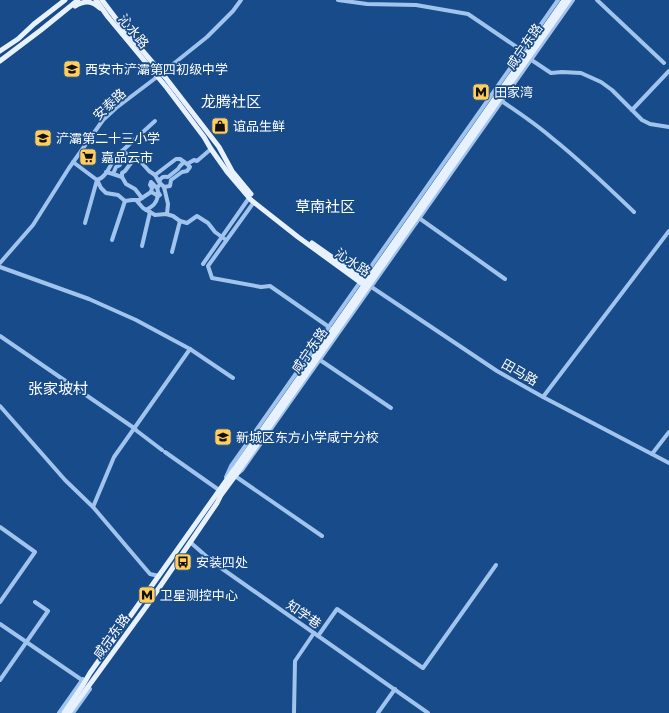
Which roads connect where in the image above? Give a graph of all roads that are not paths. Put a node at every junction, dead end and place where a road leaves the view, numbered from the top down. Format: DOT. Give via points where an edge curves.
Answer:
graph roads {
  1 [pos="78,0"];
  2 [pos="96,0"];
  3 [pos="104,0"];
  4 [pos="241,0"];
  5 [pos="338,0"];
  6 [pos="558,0"];
  7 [pos="564,0"];
  8 [pos="569,0"];
  9 [pos="573,0"];
  10 [pos="597,0"];
  11 [pos="62,1"];
  12 [pos="62,13"];
  13 [pos="106,14"];
  14 [pos="0,52"];
  15 [pos="527,56"];
  16 [pos="0,61"];
  17 [pos="664,63"];
  18 [pos="669,71"];
  19 [pos="159,75"];
  20 [pos="501,100"];
  21 [pos="632,110"];
  22 [pos="155,121"];
  23 [pos="669,127"];
  24 [pos="211,149"];
  25 [pos="122,151"];
  26 [pos="73,162"];
  27 [pos="186,163"];
  28 [pos="106,172"];
  29 [pos="113,174"];
  30 [pos="155,176"];
  31 [pos="122,177"];
  32 [pos="170,179"];
  33 [pos="97,180"];
  34 [pos="160,185"];
  35 [pos="151,192"];
  36 [pos="158,196"];
  37 [pos="142,198"];
  38 [pos="136,200"];
  39 [pos="252,200"];
  40 [pos="125,201"];
  41 [pos="148,211"];
  42 [pos="634,212"];
  43 [pos="167,214"];
  44 [pos="419,218"];
  45 [pos="180,221"];
  46 [pos="85,223"];
  47 [pos="669,231"];
  48 [pos="222,237"];
  49 [pos="112,240"];
  50 [pos="226,240"];
  51 [pos="142,246"];
  52 [pos="389,249"];
  53 [pos="172,252"];
  54 [pos="379,255"];
  55 [pos="0,263"];
  56 [pos="205,265"];
  57 [pos="0,267"];
  58 [pos="505,279"];
  59 [pos="366,283"];
  60 [pos="329,327"];
  61 [pos="0,336"];
  62 [pos="190,349"];
  63 [pos="320,360"];
  64 [pos="233,378"];
  65 [pos="543,397"];
  66 [pos="0,406"];
  67 [pos="391,408"];
  68 [pos="134,428"];
  69 [pos="669,432"];
  70 [pos="652,454"];
  71 [pos="669,462"];
  72 [pos="234,476"];
  73 [pos="224,484"];
  74 [pos="219,490"];
  75 [pos="93,507"];
  76 [pos="0,527"];
  77 [pos="322,536"];
  78 [pos="190,542"];
  79 [pos="496,564"];
  80 [pos="159,576"];
  81 [pos="0,602"];
  82 [pos="35,602"];
  83 [pos="0,624"];
  84 [pos="314,633"];
  85 [pos="318,636"];
  86 [pos="26,642"];
  87 [pos="90,673"];
  88 [pos="95,677"];
  89 [pos="0,680"];
  90 [pos="82,680"];
  91 [pos="395,689"];
  92 [pos="58,713"];
  93 [pos="64,713"];
  94 [pos="69,713"];
  95 [pos="73,713"];
  96 [pos="294,713"];
  97 [pos="378,713"];
  98 [pos="428,713"];
  1 -- 12 [label="main road"];
  2 -- 13 [label="main road, 沁水路"];
  3 -- 19 [label="main road, 沁水路"];
  4 -- 19 [label="street, 安泰路" via="206,37"];
  5 -- 15 [label="street" via="367,4 416,4 468,14"];
  6 -- 15 [label="street"];
  7 -- 15 [label="main road, 咸宁东路"];
  8 -- 15 [label="main road, 咸宁东路"];
  9 -- 15 [label="street"];
  10 -- 17 [label="street"];
  11 -- 14 [label="main road"];
  12 -- 13 [label="main road" via="88,1"];
  12 -- 16 [label="main road"];
  13 -- 19 [label="main road, 沁水路"];
  15 -- 20 [label="main road, 咸宁东路"];
  15 -- 21 [label="street" via="551,73 581,73 601,82"];
  15 -- 52 [label="main road, 咸宁东路"];
  15 -- 54 [label="street"];
  18 -- 21 [label="street"];
  19 -- 24 [label="main road, 沁水路"];
  19 -- 26 [label="street, 安泰路" via="103,120"];
  19 -- 59 [label="main road, 沁水路" via="218,147 232,171 253,197"];
  20 -- 42 [label="street" via="552,137"];
  20 -- 44 [label="street"];
  20 -- 59 [label="main road, 咸宁东路"];
  21 -- 23 [label="street" via="650,124"];
  22 -- 25 [label="street"];
  24 -- 27 [label="street" via="197,161"];
  24 -- 39 [label="main road, 沁水路"];
  25 -- 28 [label="street"];
  25 -- 30 [label="street" via="141,162"];
  26 -- 33 [label="street"];
  26 -- 55 [label="street, 安泰路" via="33,225"];
  27 -- 30 [label="street" via="176,159"];
  27 -- 32 [label="street" via="180,166"];
  27 -- 32 [label="street" via="190,167"];
  28 -- 29 [label="street"];
  28 -- 33 [label="street"];
  29 -- 31 [label="street"];
  29 -- 31 [label="street" via="124,156 131,163 122,173"];
  30 -- 34 [label="street"];
  31 -- 37 [label="street"];
  32 -- 34 [label="street" via="170,186"];
  32 -- 34 [label="street" via="162,177"];
  33 -- 40 [label="street" via="106,193 118,195"];
  33 -- 46 [label="street"];
  34 -- 35 [label="street" via="156,187 151,182"];
  34 -- 36 [label="street"];
  34 -- 43 [label="street" via="168,204"];
  35 -- 36 [label="street"];
  35 -- 37 [label="street"];
  36 -- 41 [label="street" via="157,202"];
  37 -- 38 [label="street"];
  38 -- 40 [label="street"];
  38 -- 41 [label="street"];
  39 -- 48 [label="street"];
  39 -- 50 [label="street"];
  39 -- 59 [label="main road, 沁水路" via="298,238"];
  40 -- 49 [label="street"];
  41 -- 43 [label="street" via="155,215"];
  41 -- 51 [label="street"];
  43 -- 45 [label="street"];
  44 -- 58 [label="street"];
  44 -- 59 [label="street"];
  45 -- 48 [label="street" via="187,223 197,216"];
  45 -- 53 [label="street"];
  47 -- 65 [label="street"];
  48 -- 50 [label="street"];
  48 -- 56 [label="street"];
  50 -- 56 [label="street"];
  52 -- 54 [label="main road"];
  52 -- 59 [label="main road, 咸宁东路"];
  54 -- 59 [label="street"];
  56 -- 60 [label="street" via="212,278 261,287 270,286"];
  57 -- 62 [label="street" via="90,299"];
  59 -- 60 [label="street"];
  59 -- 63 [label="street"];
  59 -- 65 [label="street, 田马路" via="497,370"];
  59 -- 72 [label="main road, 咸宁东路"];
  59 -- 73 [label="main road, 咸宁东路"];
  60 -- 73 [label="street" via="231,466"];
  61 -- 68 [label="street"];
  62 -- 64 [label="street"];
  62 -- 68 [label="street"];
  63 -- 67 [label="street"];
  63 -- 72 [label="street" via="242,470"];
  65 -- 70 [label="street, 田马路"];
  66 -- 75 [label="street" via="65,480"];
  68 -- 74 [label="street"];
  68 -- 75 [label="street" via="114,457"];
  69 -- 70 [label="street"];
  70 -- 71 [label="street, 田马路"];
  72 -- 77 [label="street"];
  72 -- 78 [label="main road, 咸宁东路"];
  73 -- 74 [label="main road, 咸宁东路"];
  74 -- 80 [label="main road, 咸宁东路"];
  75 -- 80 [label="street" via="150,574"];
  76 -- 81 [label="street" via="36,552"];
  78 -- 84 [label="street, 知学巷"];
  78 -- 88 [label="main road, 咸宁东路"];
  79 -- 85 [label="street" via="423,668 337,609"];
  80 -- 87 [label="main road, 咸宁东路"];
  82 -- 86 [label="street" via="48,611"];
  83 -- 86 [label="street"];
  84 -- 85 [label="street, 知学巷"];
  84 -- 96 [label="street" via="295,661"];
  85 -- 91 [label="street, 知学巷"];
  86 -- 89 [label="street"];
  86 -- 90 [label="street"];
  87 -- 90 [label="street"];
  87 -- 93 [label="main road, 咸宁东路"];
  88 -- 94 [label="main road, 咸宁东路"];
  88 -- 95 [label="street"];
  90 -- 92 [label="street"];
  91 -- 97 [label="street"];
  91 -- 98 [label="street, 知学巷"];
}
